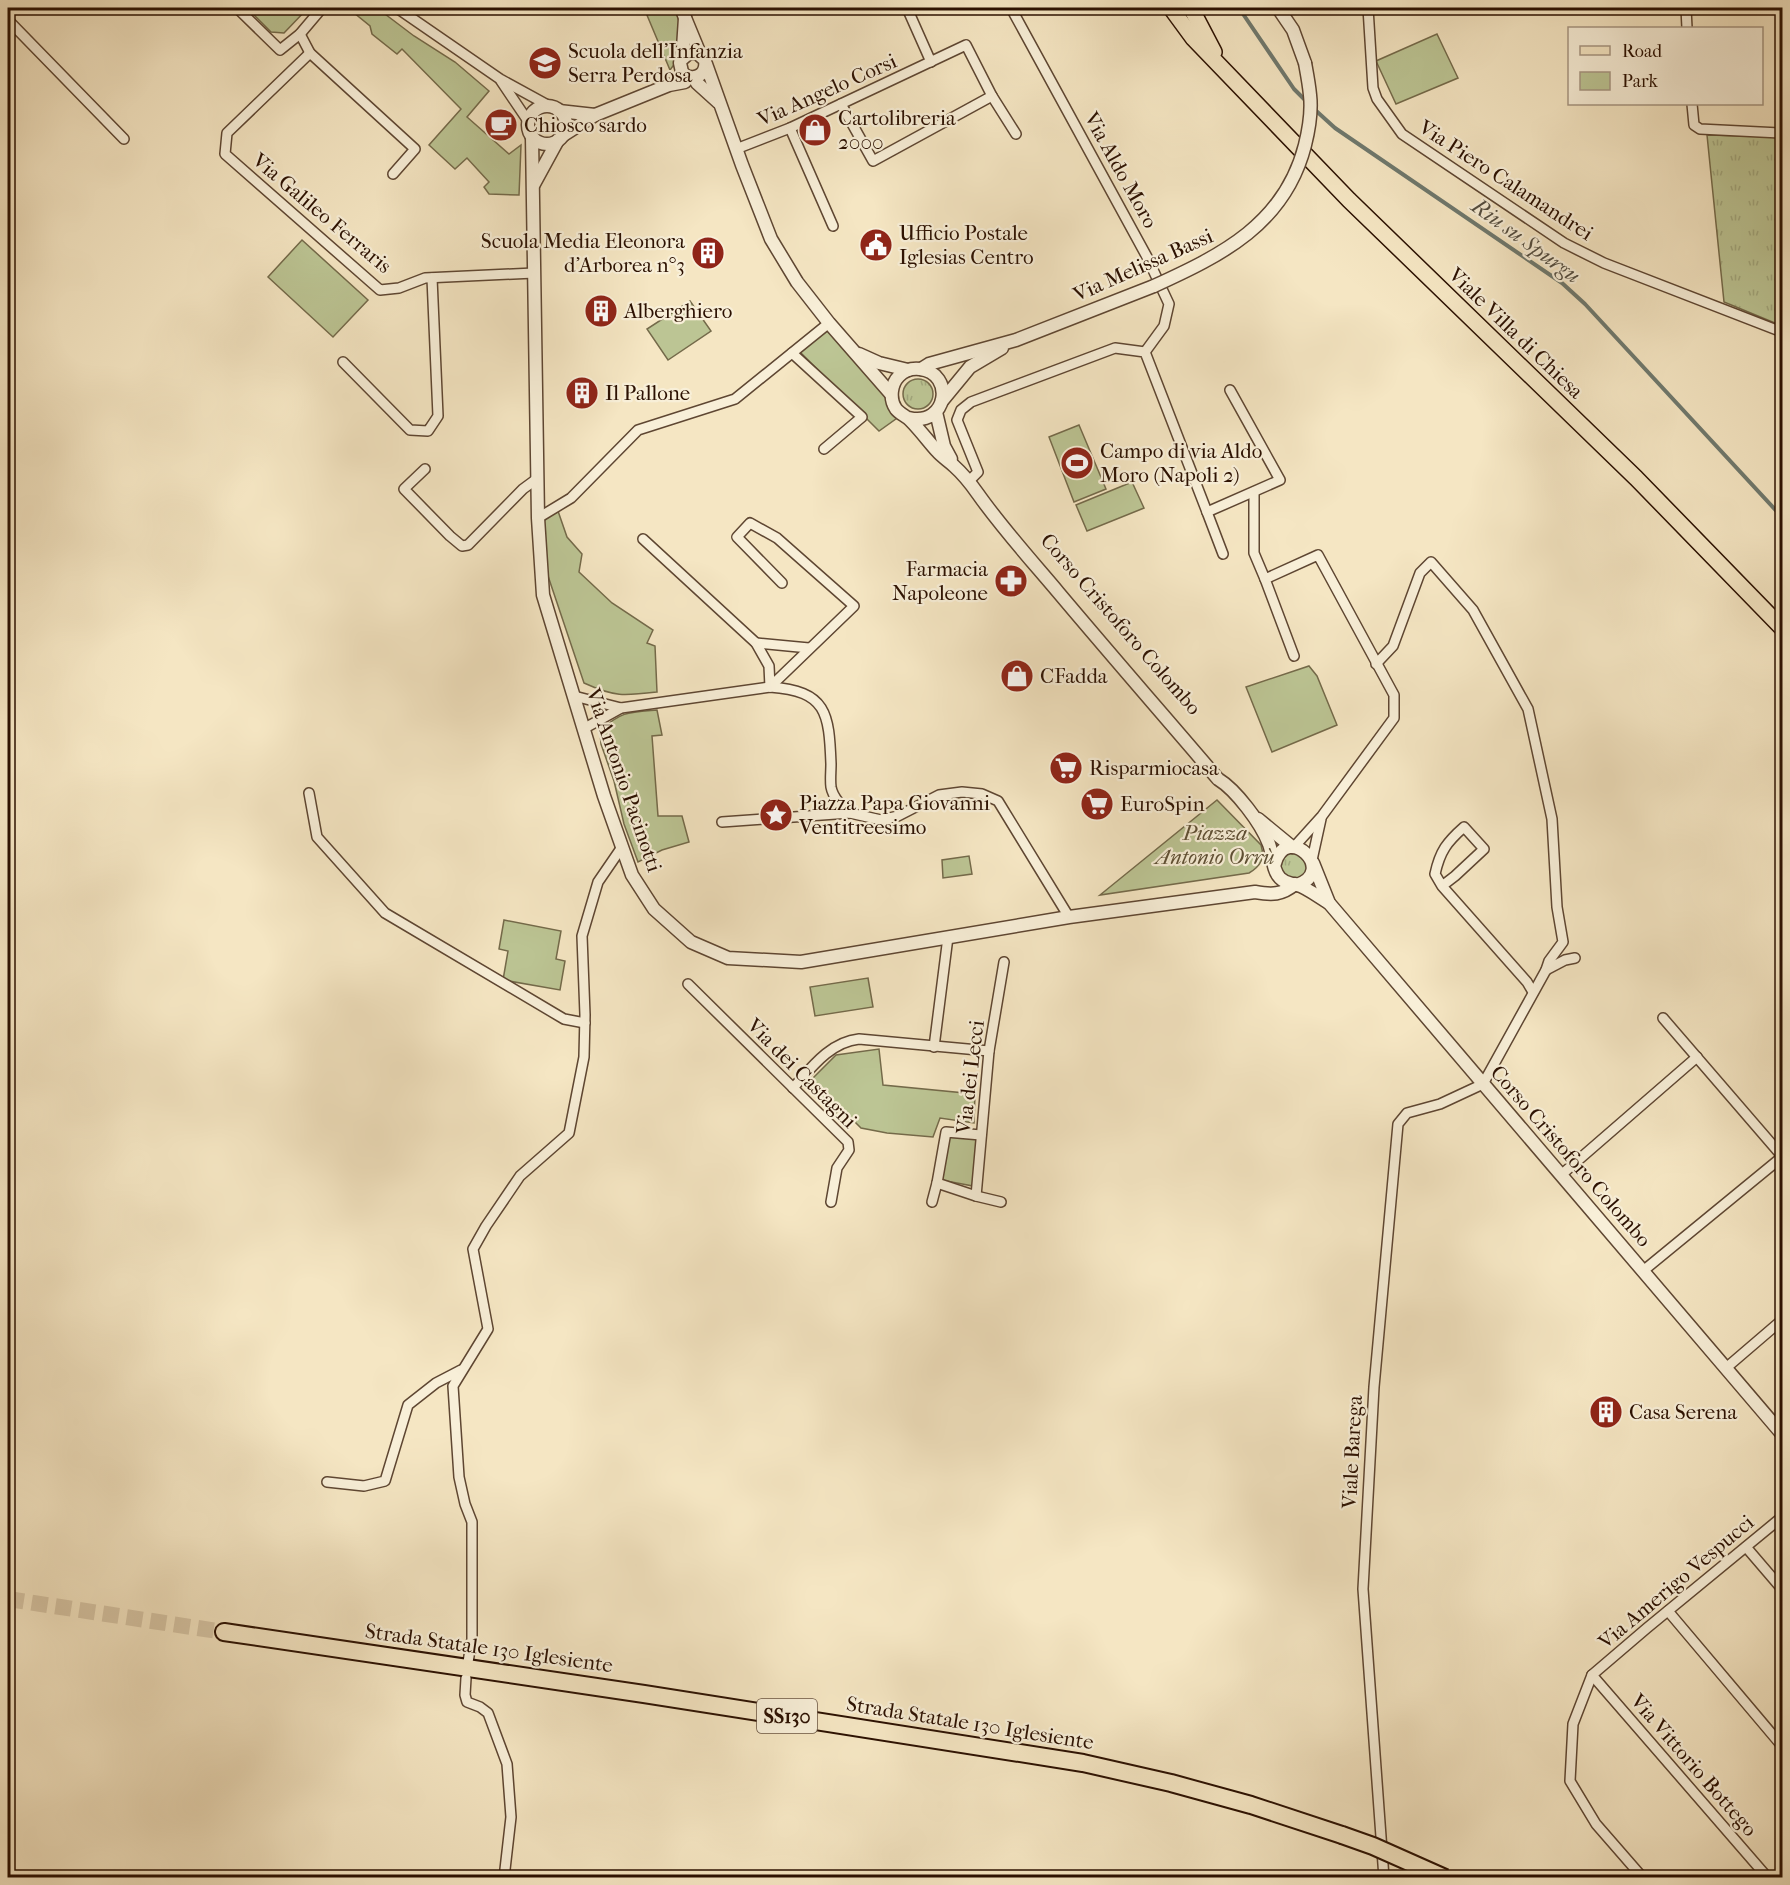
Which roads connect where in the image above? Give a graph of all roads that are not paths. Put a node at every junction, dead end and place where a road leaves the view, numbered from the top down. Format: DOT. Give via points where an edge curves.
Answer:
graph roads {
  1 [pos="237,8"];
  2 [pos="322,8"];
  3 [pos="397,8"];
  4 [pos="907,8"];
  5 [pos="1011,8"];
  6 [pos="1171,8"];
  7 [pos="1191,8"];
  8 [pos="1278,8"];
  9 [pos="1368,8"];
  10 [pos="1686,8"];
  11 [pos="683,13"];
  12 [pos="8,20"];
  13 [pos="1687,27"];
  14 [pos="300,33"];
  15 [pos="310,53"];
  16 [pos="703,59"];
  17 [pos="680,62"];
  18 [pos="931,62"];
  19 [pos="1223,68"];
  20 [pos="691,77"];
  21 [pos="500,79"];
  22 [pos="669,85"];
  23 [pos="993,96"];
  24 [pos="721,104"];
  25 [pos="841,104"];
  26 [pos="1692,105"];
  27 [pos="556,109"];
  28 [pos="595,115"];
  29 [pos="528,121"];
  30 [pos="790,128"];
  31 [pos="1782,133"];
  32 [pos="1016,134"];
  33 [pos="532,136"];
  34 [pos="560,138"];
  35 [pos="124,139"];
  36 [pos="736,149"];
  37 [pos="393,174"];
  38 [pos="533,185"];
  39 [pos="833,226"];
  40 [pos="534,273"];
  41 [pos="432,278"];
  42 [pos="829,323"];
  43 [pos="1782,332"];
  44 [pos="1016,340"];
  45 [pos="1145,352"];
  46 [pos="792,353"];
  47 [pos="856,353"];
  48 [pos="343,362"];
  49 [pos="915,369"];
  50 [pos="1230,390"];
  51 [pos="891,394"];
  52 [pos="939,407"];
  53 [pos="909,418"];
  54 [pos="824,449"];
  55 [pos="954,466"];
  56 [pos="425,469"];
  57 [pos="538,478"];
  58 [pos="969,481"];
  59 [pos="1254,492"];
  60 [pos="1207,512"];
  61 [pos="538,518"];
  62 [pos="643,539"];
  63 [pos="1223,554"];
  64 [pos="1265,579"];
  65 [pos="782,583"];
  66 [pos="1782,628"];
  67 [pos="756,643"];
  68 [pos="809,648"];
  69 [pos="1294,656"];
  70 [pos="1376,664"];
  71 [pos="770,687"];
  72 [pos="574,696"];
  73 [pos="621,708"];
  74 [pos="585,728"];
  75 [pos="309,793"];
  76 [pos="1248,810"];
  77 [pos="850,813"];
  78 [pos="1322,816"];
  79 [pos="722,822"];
  80 [pos="622,847"];
  81 [pos="1293,847"];
  82 [pos="1312,862"];
  83 [pos="1275,867"];
  84 [pos="1296,885"];
  85 [pos="1442,886"];
  86 [pos="1255,892"];
  87 [pos="1329,903"];
  88 [pos="1069,917"];
  89 [pos="948,937"];
  90 [pos="1575,958"];
  91 [pos="1004,962"];
  92 [pos="1546,970"];
  93 [pos="687,984"];
  94 [pos="1533,992"];
  95 [pos="1663,1018"];
  96 [pos="585,1023"];
  97 [pos="934,1047"];
  98 [pos="990,1051"];
  99 [pos="1697,1057"];
  100 [pos="1484,1084"];
  101 [pos="793,1088"];
  102 [pos="981,1135"];
  103 [pos="1782,1156"];
  104 [pos="1561,1175"];
  105 [pos="937,1184"];
  106 [pos="976,1196"];
  107 [pos="831,1202"];
  108 [pos="932,1202"];
  109 [pos="1001,1202"];
  110 [pos="1643,1270"];
  111 [pos="1782,1320"];
  112 [pos="1726,1368"];
  113 [pos="463,1369"];
  114 [pos="1782,1434"];
  115 [pos="327,1482"];
  116 [pos="1782,1517"];
  117 [pos="1746,1547"];
  118 [pos="1782,1589"];
  119 [pos="1668,1611"];
  120 [pos="224,1632"];
  121 [pos="468,1662"];
  122 [pos="1592,1676"];
  123 [pos="466,1678"];
  124 [pos="1782,1746"];
  125 [pos="504,1878"];
  126 [pos="1384,1878"];
  127 [pos="1445,1878"];
  128 [pos="1643,1878"];
  129 [pos="1767,1878"];
  1 -- 14 [label="street" via="280,50"];
  2 -- 14 [label="street"];
  3 -- 21 [label="street"];
  4 -- 18 [label="street"];
  5 -- 45 [label="street, Via Aldo Moro" via="1169,304 1164,326"];
  6 -- 19 [label="main road, Viale Villa di Chiesa" via="1193,38"];
  7 -- 19 [label="main road, Viale Villa di Chiesa"];
  8 -- 44 [label="street, Via Melissa Bassi, bridge" via="1293,30 1311,95 1302,157 1280,201 1231,247 1189,270"];
  9 -- 43 [label="street, Via Piero Calamandrei" via="1373,88 1402,134 1564,243 1604,263"];
  10 -- 13 [label="street"];
  11 -- 16 [label="street, Corso Cristoforo Colombo"];
  11 -- 17 [label="street, Corso Cristoforo Colombo"];
  12 -- 35 [label="street"];
  14 -- 15 [label="street"];
  15 -- 37 [label="street" via="415,149"];
  15 -- 41 [label="street, Via Galileo Ferraris" via="227,134 225,154 380,290"];
  16 -- 17 [label="street" via="689,52"];
  16 -- 20 [label="street" via="701,75"];
  16 -- 24 [label="street, Corso Cristoforo Colombo"];
  17 -- 20 [label="street" via="682,72"];
  17 -- 22 [label="street"];
  18 -- 23 [label="street, Via Angelo Corsi" via="966,45"];
  18 -- 25 [label="street, Via Angelo Corsi"];
  19 -- 66 [label="main road, Viale Villa di Chiesa" via="1349,200 1636,478"];
  20 -- 22 [label="street"];
  20 -- 24 [label="street"];
  21 -- 27 [label="street"];
  21 -- 29 [label="street"];
  22 -- 28 [label="street"];
  23 -- 25 [label="street" via="873,161"];
  23 -- 32 [label="street"];
  24 -- 36 [label="street, Corso Cristoforo Colombo"];
  25 -- 30 [label="street, Via Angelo Corsi"];
  26 -- 31 [label="street" via="1694,124 1700,129"];
  27 -- 28 [label="street"];
  27 -- 29 [label="street" via="541,107"];
  27 -- 34 [label="street" via="566,127"];
  28 -- 34 [label="street"];
  29 -- 33 [label="street"];
  30 -- 36 [label="street, Via Angelo Corsi"];
  30 -- 39 [label="street"];
  33 -- 34 [label="street" via="543,144"];
  33 -- 38 [label="street, Via Antonio Pacinotti"];
  34 -- 38 [label="street, Via Antonio Pacinotti"];
  36 -- 42 [label="street, Corso Cristoforo Colombo" via="771,239 797,282"];
  38 -- 40 [label="street, Via Antonio Pacinotti"];
  40 -- 41 [label="street, Via Galileo Ferraris"];
  40 -- 57 [label="street, Via Antonio Pacinotti"];
  41 -- 48 [label="street" via="438,416 428,431 410,430"];
  42 -- 46 [label="street"];
  42 -- 47 [label="street, Corso Cristoforo Colombo"];
  44 -- 49 [label="street, Via Melissa Bassi"];
  44 -- 52 [label="street, Via Melissa Bassi" via="970,367"];
  45 -- 58 [label="street" via="1115,348 971,402 957,420 978,472"];
  45 -- 60 [label="street"];
  46 -- 54 [label="street" via="862,417"];
  46 -- 61 [label="street" via="735,399 638,430 571,498"];
  47 -- 49 [label="street, Corso Cristoforo Colombo" via="879,363"];
  47 -- 51 [label="street, Corso Cristoforo Colombo"];
  49 -- 51 [label="street" via="896,379"];
  49 -- 52 [label="street, Corso Cristoforo Colombo" via="934,374 939,381 943,389"];
  50 -- 59 [label="street" via="1280,480"];
  51 -- 53 [label="street, Corso Cristoforo Colombo" via="896,409"];
  52 -- 53 [label="street" via="923,419"];
  52 -- 55 [label="street, Corso Cristoforo Colombo" via="944,446"];
  53 -- 55 [label="street, Corso Cristoforo Colombo"];
  55 -- 58 [label="street, Corso Cristoforo Colombo"];
  56 -- 57 [label="street" via="404,489 462,546 468,545"];
  57 -- 61 [label="street, Via Antonio Pacinotti"];
  58 -- 76 [label="street, Corso Cristoforo Colombo" via="992,514 1121,667"];
  59 -- 60 [label="street"];
  59 -- 64 [label="street" via="1254,553"];
  60 -- 63 [label="street"];
  61 -- 72 [label="street, Via Antonio Pacinotti" via="543,595"];
  62 -- 67 [label="street"];
  64 -- 69 [label="street"];
  64 -- 70 [label="street" via="1318,555"];
  65 -- 68 [label="street" via="737,537 750,523 777,538 854,606"];
  67 -- 68 [label="street"];
  67 -- 71 [label="street" via="769,666"];
  68 -- 71 [label="street"];
  70 -- 78 [label="street" via="1394,695 1394,718"];
  70 -- 92 [label="street" via="1393,646 1420,573 1431,562 1473,610 1528,709 1552,819 1563,942"];
  71 -- 73 [label="street"];
  71 -- 77 [label="street" via="809,694 823,711 830,731 831,789"];
  72 -- 73 [label="street"];
  72 -- 74 [label="street, Via Antonio Pacinotti"];
  73 -- 74 [label="street"];
  74 -- 80 [label="street, Via Antonio Pacinotti"];
  75 -- 96 [label="street" via="317,837 385,913 564,1019"];
  76 -- 81 [label="street, Corso Cristoforo Colombo"];
  76 -- 83 [label="street, Corso Cristoforo Colombo" via="1269,843"];
  77 -- 79 [label="street"];
  77 -- 88 [label="street" via="881,820 898,816 939,795 962,792 998,801"];
  78 -- 81 [label="street"];
  78 -- 82 [label="street"];
  80 -- 89 [label="street, Via Antonio Pacinotti" via="632,875 654,909 691,942 728,958 801,962"];
  80 -- 96 [label="street" via="598,882 582,936"];
  81 -- 82 [label="street, Corso Cristoforo Colombo" via="1307,852"];
  81 -- 83 [label="street" via="1281,852"];
  82 -- 84 [label="street" via="1311,874"];
  82 -- 87 [label="street, Corso Cristoforo Colombo"];
  83 -- 84 [label="street, Corso Cristoforo Colombo" via="1281,880"];
  83 -- 86 [label="street" via="1270,882"];
  84 -- 86 [label="street, Via Antonio Pacinotti" via="1285,893"];
  84 -- 87 [label="street, Corso Cristoforo Colombo"];
  85 -- 85 [label="street" via="1484,849 1464,827 1447,842 1438,859 1435,874"];
  85 -- 94 [label="street"];
  86 -- 88 [label="street, Via Antonio Pacinotti"];
  87 -- 100 [label="street, Corso Cristoforo Colombo"];
  88 -- 89 [label="street, Via Antonio Pacinotti"];
  89 -- 97 [label="street"];
  90 -- 92 [label="street"];
  91 -- 98 [label="street, Via dei Lecci"];
  92 -- 94 [label="street"];
  93 -- 101 [label="street, Via dei Castagni"];
  94 -- 100 [label="street"];
  95 -- 99 [label="street"];
  96 -- 113 [label="street" via="584,1058 569,1133 520,1176 473,1250 488,1329"];
  97 -- 98 [label="street"];
  97 -- 101 [label="street" via="859,1039 842,1042"];
  98 -- 102 [label="street, Via dei Lecci"];
  99 -- 103 [label="street"];
  99 -- 104 [label="street"];
  100 -- 104 [label="street, Corso Cristoforo Colombo"];
  100 -- 126 [label="street, Viale Barega" via="1440,1104 1407,1113 1398,1124 1374,1387 1363,1589"];
  101 -- 107 [label="street, Via dei Castagni" via="848,1142 849,1150 837,1168"];
  102 -- 105 [label="street" via="946,1132"];
  102 -- 106 [label="street, Via dei Lecci"];
  103 -- 110 [label="street"];
  104 -- 110 [label="street, Corso Cristoforo Colombo"];
  105 -- 106 [label="street"];
  105 -- 108 [label="street"];
  106 -- 109 [label="street"];
  110 -- 112 [label="street, Corso Cristoforo Colombo"];
  111 -- 112 [label="street"];
  112 -- 114 [label="street, Corso Cristoforo Colombo"];
  113 -- 115 [label="street" via="436,1383 408,1405 385,1481 364,1486"];
  113 -- 121 [label="street" via="453,1386 459,1477 472,1522 472,1639"];
  116 -- 117 [label="street, Via Amerigo Vespucci"];
  117 -- 118 [label="street"];
  117 -- 119 [label="street, Via Amerigo Vespucci"];
  119 -- 122 [label="street, Via Amerigo Vespucci"];
  119 -- 124 [label="street"];
  120 -- 127 [label="highway, Strada Statale 130 Iglesiente / SS130, bridge" via="1083,1762 1251,1805 1372,1846"];
  122 -- 128 [label="street" via="1573,1724 1570,1781 1596,1824"];
  122 -- 129 [label="street, Via Vittorio Bottego"];
  123 -- 125 [label="street" via="467,1702 488,1713 507,1764 511,1817"];
}
